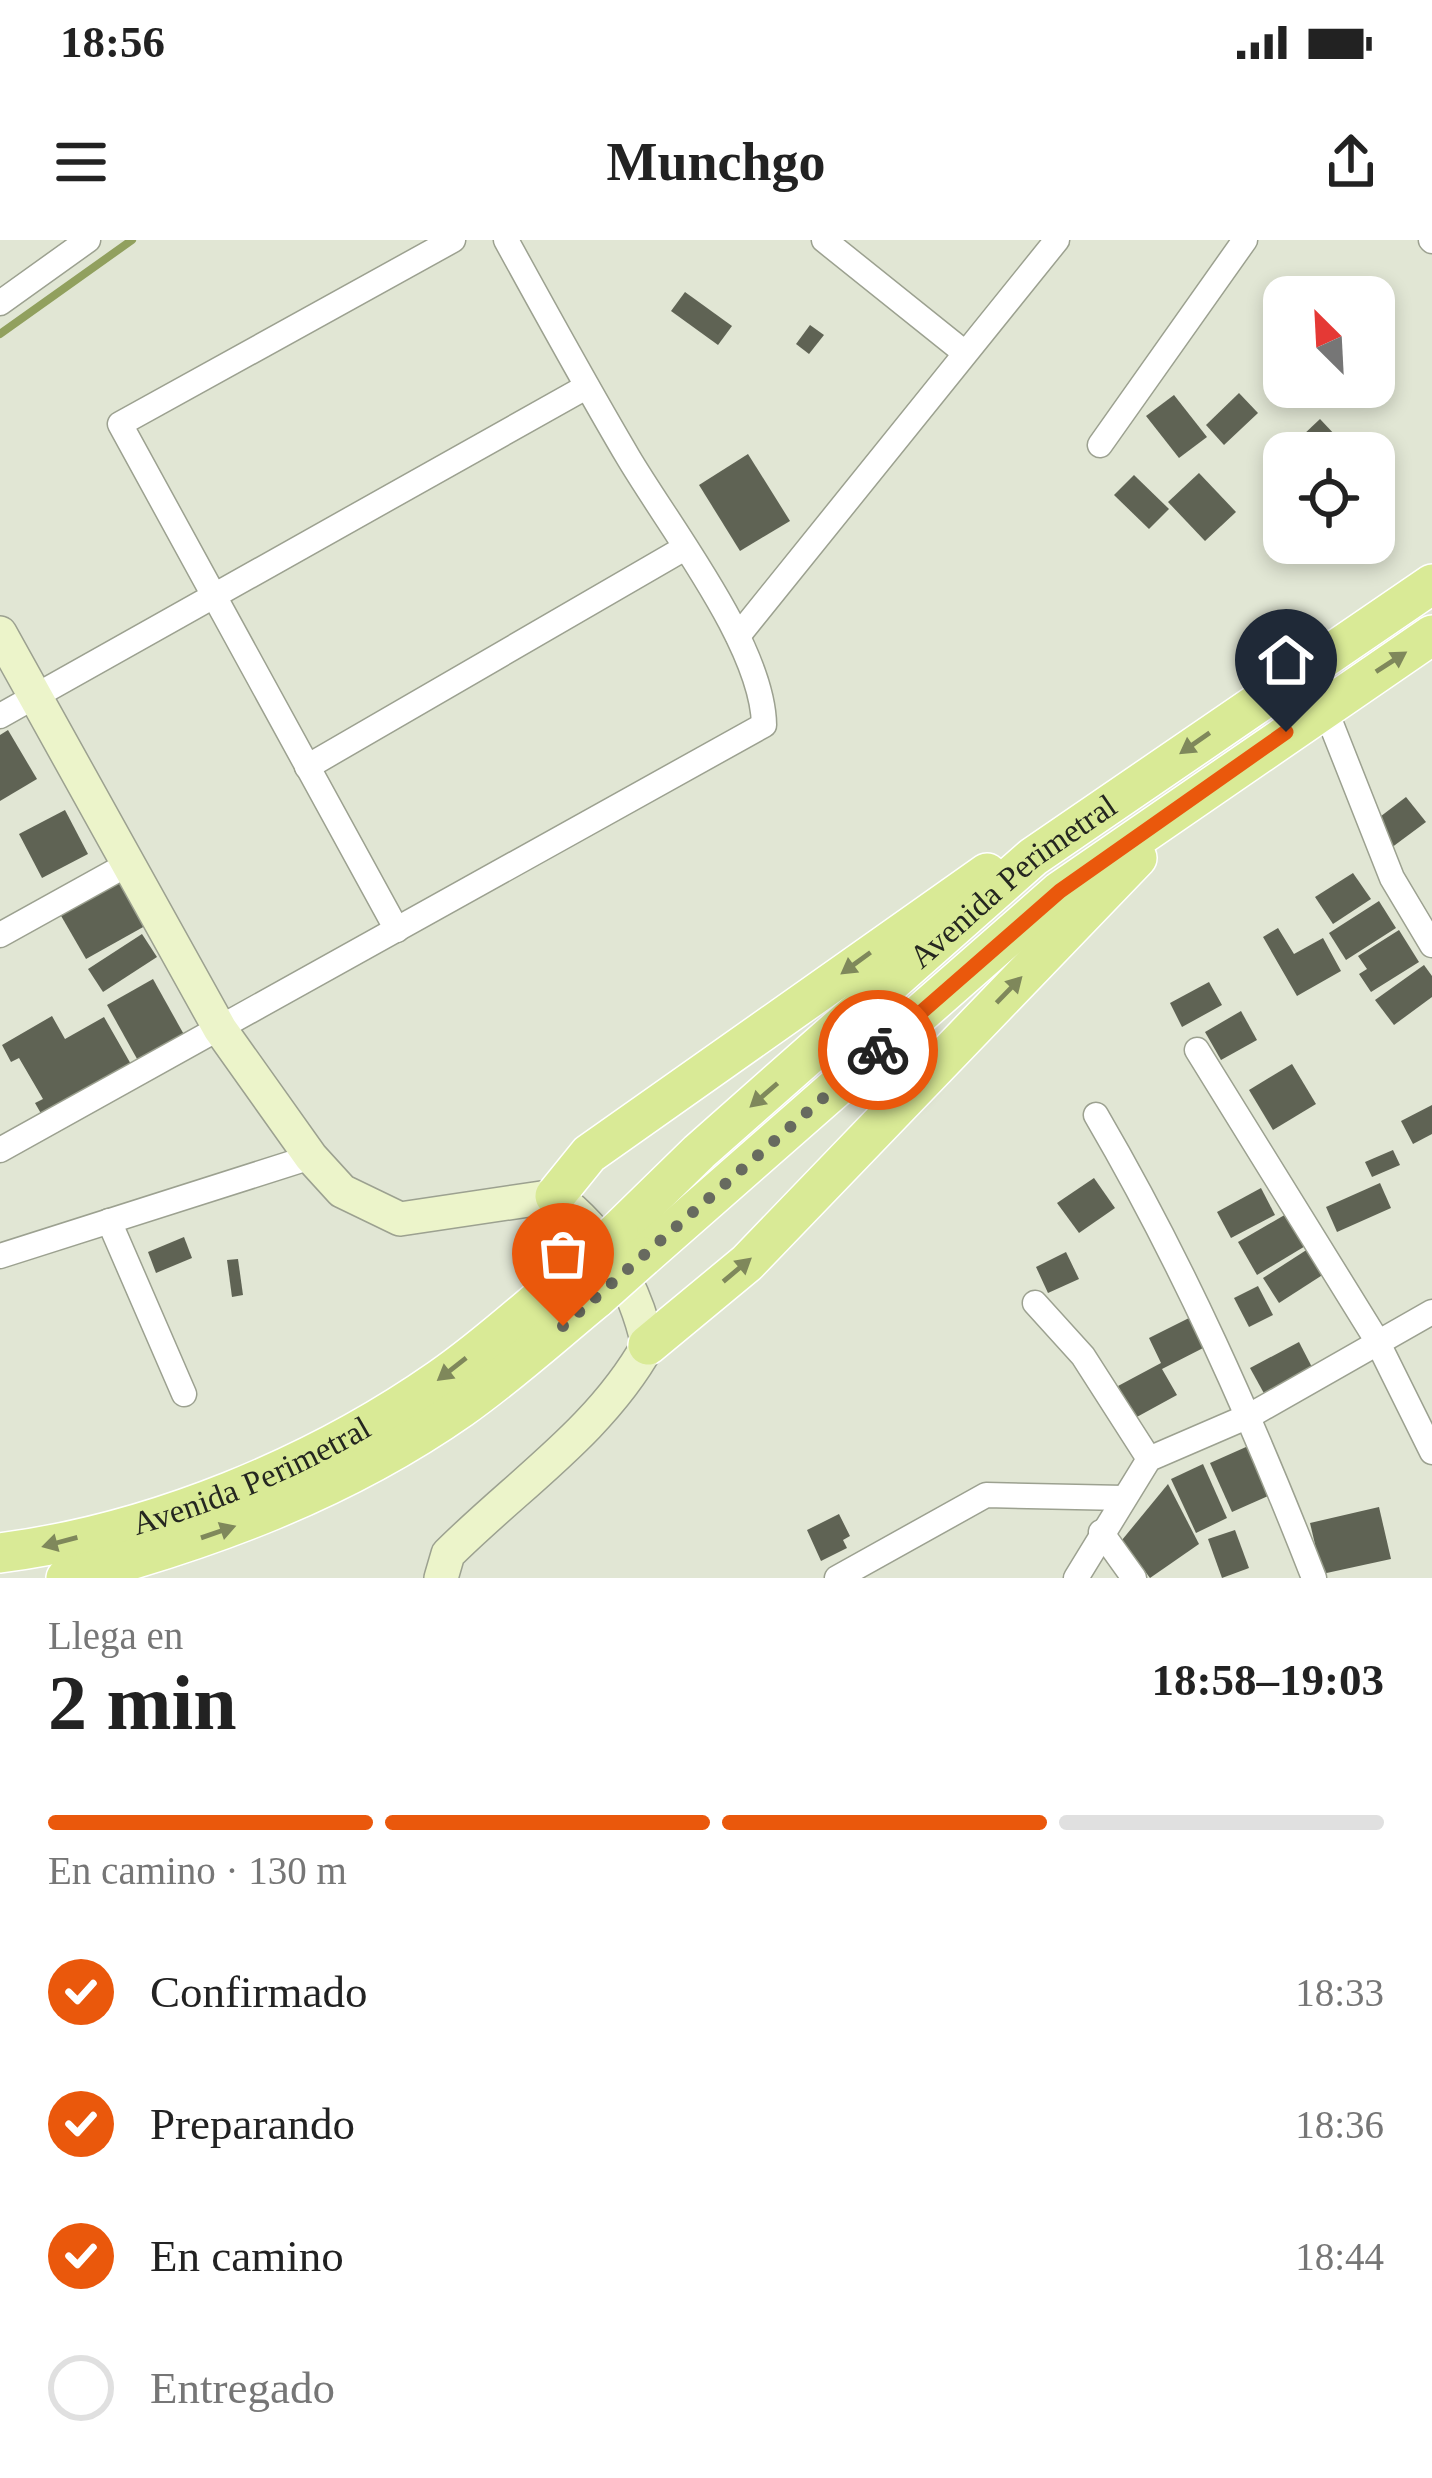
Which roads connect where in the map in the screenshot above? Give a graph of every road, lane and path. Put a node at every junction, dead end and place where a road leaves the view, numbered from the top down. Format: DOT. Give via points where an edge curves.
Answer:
graph roads {
  1 [pos="88,240"];
  2 [pos="453,240"];
  3 [pos="506,240"];
  4 [pos="824,240"];
  5 [pos="1057,240"];
  6 [pos="1245,240"];
  7 [pos="0,303"];
  8 [pos="965,353"];
  9 [pos="586,387"];
  10 [pos="1100,445"];
  11 [pos="683,549"];
  12 [pos="1432,584"];
  13 [pos="213,597"];
  14 [pos="0,633"];
  15 [pos="1432,635"];
  16 [pos="737,636"];
  17 [pos="35,695"];
  18 [pos="1324,706"];
  19 [pos="0,716"];
  20 [pos="307,767"];
  21 [pos="1210,784"];
  22 [pos="1131,788"];
  23 [pos="128,864"];
  24 [pos="397,931"];
  25 [pos="0,935"];
  26 [pos="1432,945"];
  27 [pos="220,1029"];
  28 [pos="1197,1050"];
  29 [pos="1096,1115"];
  30 [pos="0,1150"];
  31 [pos="311,1157"];
  32 [pos="554,1196"];
  33 [pos="109,1220"];
  34 [pos="631,1244"];
  35 [pos="0,1256"];
  36 [pos="586,1283"];
  37 [pos="1035,1303"];
  38 [pos="1432,1312"];
  39 [pos="1376,1339"];
  40 [pos="648,1345"];
  41 [pos="184,1394"];
  42 [pos="1251,1415"];
  43 [pos="1432,1452"];
  44 [pos="1149,1459"];
  45 [pos="1124,1498"];
  46 [pos="1101,1532"];
  47 [pos="0,1553"];
  48 [pos="879,1555"];
  49 [pos="66,1578"];
  50 [pos="441,1578"];
  51 [pos="837,1578"];
  52 [pos="892,1578"];
  53 [pos="1076,1578"];
  54 [pos="1134,1578"];
  55 [pos="1314,1578"];
  1 -- 7 [label="street"];
  2 -- 13 [label="street" via="120,424"];
  3 -- 9 [label="street"];
  4 -- 8 [label="street"];
  5 -- 8 [label="street"];
  6 -- 10 [label="street"];
  8 -- 16 [label="street"];
  9 -- 11 [label="street"];
  9 -- 13 [label="street"];
  11 -- 16 [label="street"];
  11 -- 20 [label="street"];
  12 -- 22 [label="main road, Avenida Perimetral, one-way"];
  13 -- 17 [label="street"];
  13 -- 20 [label="street"];
  14 -- 17 [label="street"];
  18 -- 15 [label="main road, Avenida Perimetral, one-way"];
  16 -- 24 [label="street" via="763,693 764,725"];
  17 -- 19 [label="street"];
  17 -- 23 [label="street"];
  18 -- 21 [label="main road, Avenida Perimetral"];
  18 -- 26 [label="street" via="1392,878"];
  20 -- 24 [label="street"];
  21 -- 34 [label="main road, Avenida Perimetral" via="1060,891"];
  40 -- 21 [label="main road, one-way" via="747,1263"];
  22 -- 32 [label="main road, one-way" via="952,894 589,1154"];
  22 -- 34 [label="main road, Avenida Perimetral, one-way" via="1034,857 699,1152"];
  23 -- 25 [label="street"];
  23 -- 27 [label="street"];
  24 -- 27 [label="street"];
  27 -- 30 [label="street"];
  27 -- 31 [label="street"];
  28 -- 39 [label="street"];
  29 -- 42 [label="street" via="1163,1230"];
  31 -- 32 [label="street" via="342,1191 400,1219"];
  31 -- 33 [label="street"];
  32 -- 40 [label="street" via="627,1279"];
  33 -- 35 [label="street"];
  33 -- 41 [label="street"];
  34 -- 36 [label="main road, Avenida Perimetral, bridge"];
  36 -- 47 [label="main road, Avenida Perimetral, one-way" via="339,1440 238,1487 146,1519"];
  49 -- 36 [label="main road, Avenida Perimetral, one-way" via="251,1521 356,1472 461,1408"];
  37 -- 44 [label="street" via="1083,1356"];
  38 -- 39 [label="street"];
  39 -- 42 [label="street"];
  39 -- 43 [label="street"];
  40 -- 50 [label="street" via="581,1433 448,1554"];
  42 -- 44 [label="street"];
  42 -- 55 [label="street"];
  44 -- 45 [label="street"];
  45 -- 46 [label="street"];
  45 -- 48 [label="street" via="986,1495"];
  46 -- 53 [label="street"];
  46 -- 54 [label="street"];
  48 -- 51 [label="street"];
  48 -- 52 [label="street"];
}
